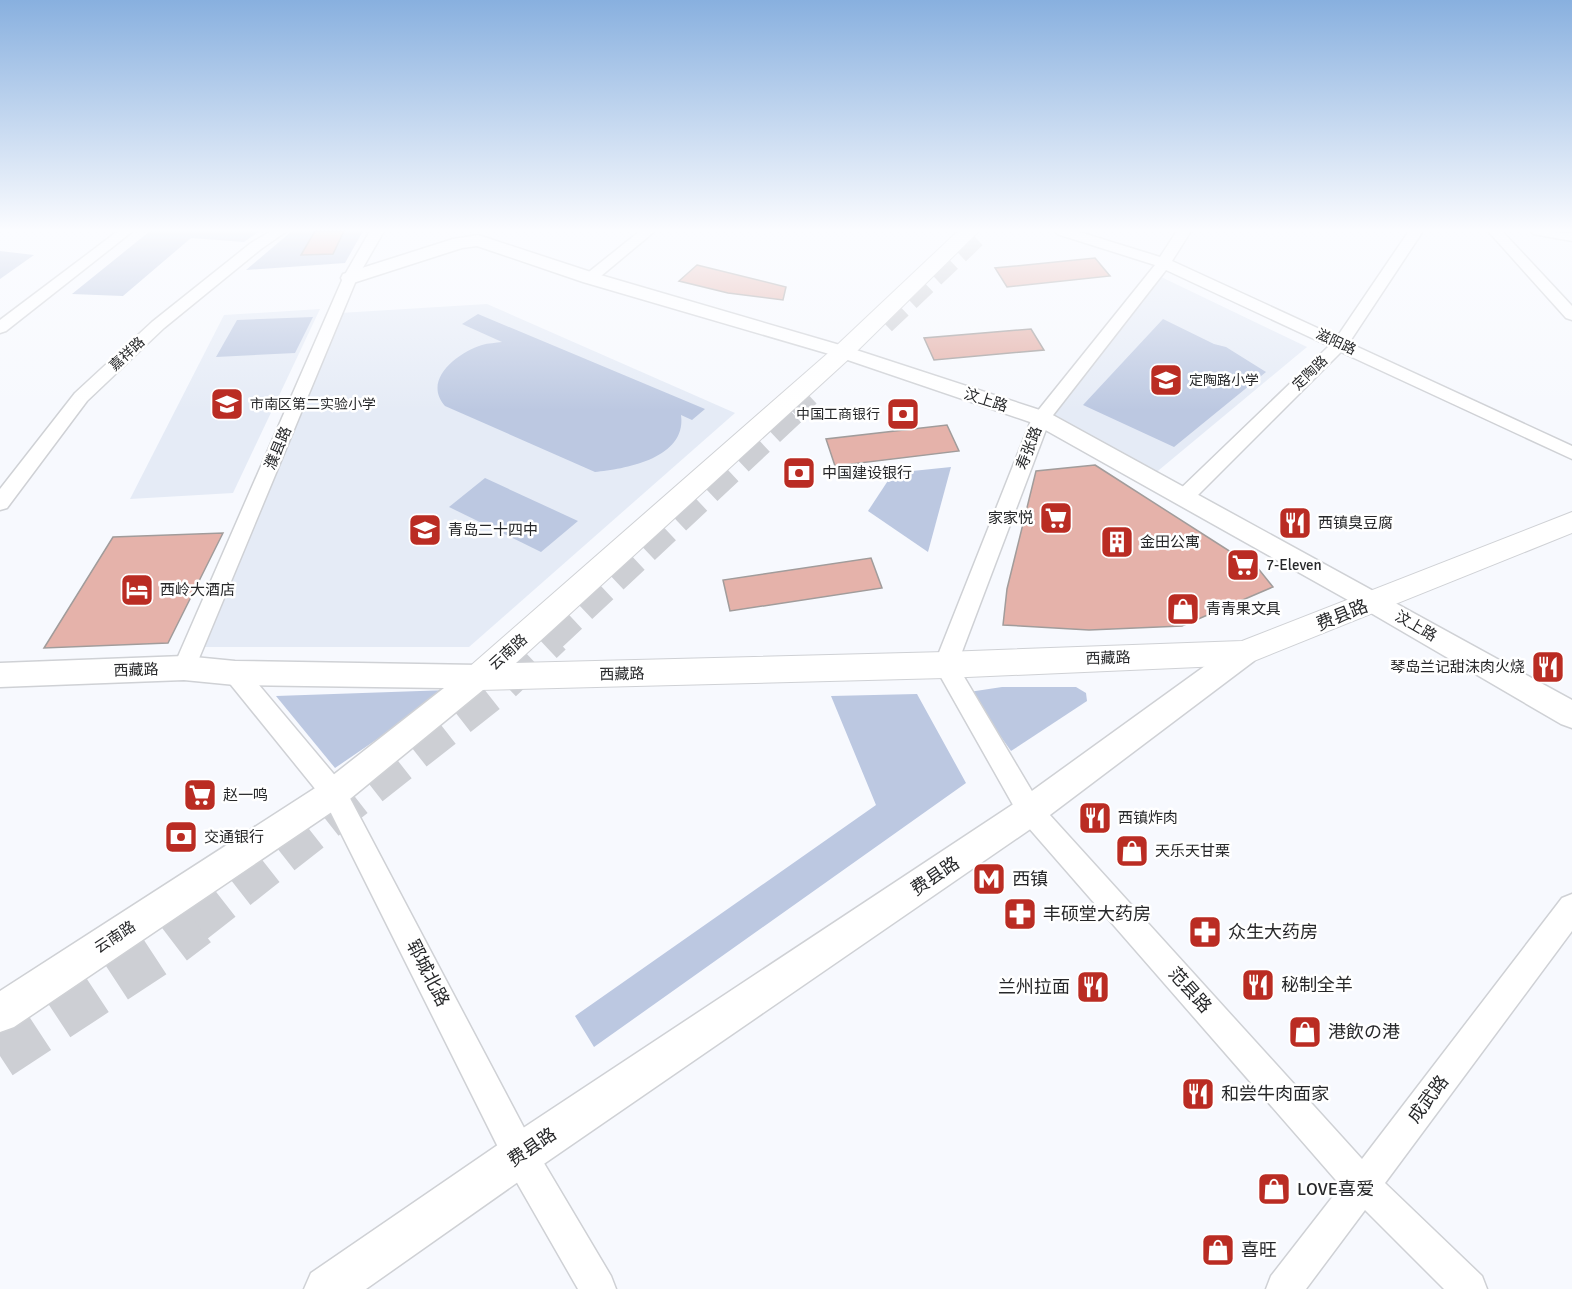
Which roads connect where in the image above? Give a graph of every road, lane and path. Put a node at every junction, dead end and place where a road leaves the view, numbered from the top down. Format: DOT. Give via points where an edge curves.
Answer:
graph roads {
  1 [pos="48,291"];
  2 [pos="200,291"];
  3 [pos="344,291"];
  4 [pos="635,291"];
  5 [pos="906,291"];
  6 [pos="1142,291"];
  7 [pos="1225,291"];
  8 [pos="1376,291"];
  9 [pos="1550,291"];
  10 [pos="1572,315"];
  11 [pos="0,328"];
  12 [pos="1340,344"];
  13 [pos="843,352"];
  14 [pos="1041,418"];
  15 [pos="1572,453"];
  16 [pos="1184,497"];
  17 [pos="0,503"];
  18 [pos="1572,522"];
  19 [pos="1374,602"];
  20 [pos="1244,653"];
  21 [pos="945,665"];
  22 [pos="184,668"];
  23 [pos="235,673"];
  24 [pos="0,675"];
  25 [pos="479,677"];
  26 [pos="1572,715"];
  27 [pos="334,793"];
  28 [pos="1030,811"];
  29 [pos="1572,908"];
  30 [pos="0,1013"];
  31 [pos="520,1155"];
  32 [pos="1363,1185"];
  33 [pos="327,1289"];
  34 [pos="598,1289"];
  35 [pos="1284,1289"];
  36 [pos="1469,1289"];
  1 -- 11 [label="street"];
  2 -- 17 [label="street, 嘉祥路" via="81,397"];
  3 -- 22 [label="street, 濮县路"];
  4 -- 13 [label="street, 汶上路"];
  5 -- 13 [label="main road, 云南路"];
  6 -- 14 [label="street, 寿张路"];
  7 -- 12 [label="street, 滋阳路"];
  8 -- 12 [label="street, 定陶路"];
  9 -- 10 [label="street"];
  12 -- 15 [label="street, 滋阳路"];
  12 -- 16 [label="street, 定陶路"];
  13 -- 14 [label="street, 汶上路"];
  13 -- 25 [label="main road, 云南路"];
  14 -- 16 [label="street, 汶上路"];
  14 -- 21 [label="street, 寿张路"];
  16 -- 19 [label="street, 汶上路"];
  18 -- 19 [label="main road, 费县路"];
  19 -- 20 [label="main road, 费县路"];
  19 -- 26 [label="street, 汶上路"];
  20 -- 21 [label="main road, 西藏路"];
  20 -- 28 [label="street, 费县路"];
  21 -- 25 [label="main road, 西藏路"];
  21 -- 28 [label="street, 范县路"];
  22 -- 23 [label="street, 西藏路"];
  22 -- 24 [label="street, 西藏路"];
  23 -- 25 [label="street, 西藏路"];
  23 -- 27 [label="street, 郓城北路"];
  25 -- 27 [label="street, 云南路"];
  27 -- 30 [label="street, 云南路"];
  27 -- 31 [label="street, 郓城北路"];
  28 -- 31 [label="street, 费县路"];
  28 -- 32 [label="street, 范县路"];
  29 -- 32 [label="street, 成武路"];
  31 -- 33 [label="street, 费县路"];
  31 -- 34 [label="street, 郓城北路"];
  32 -- 35 [label="street, 成武路"];
  32 -- 36 [label="street, 范县路"];
}
